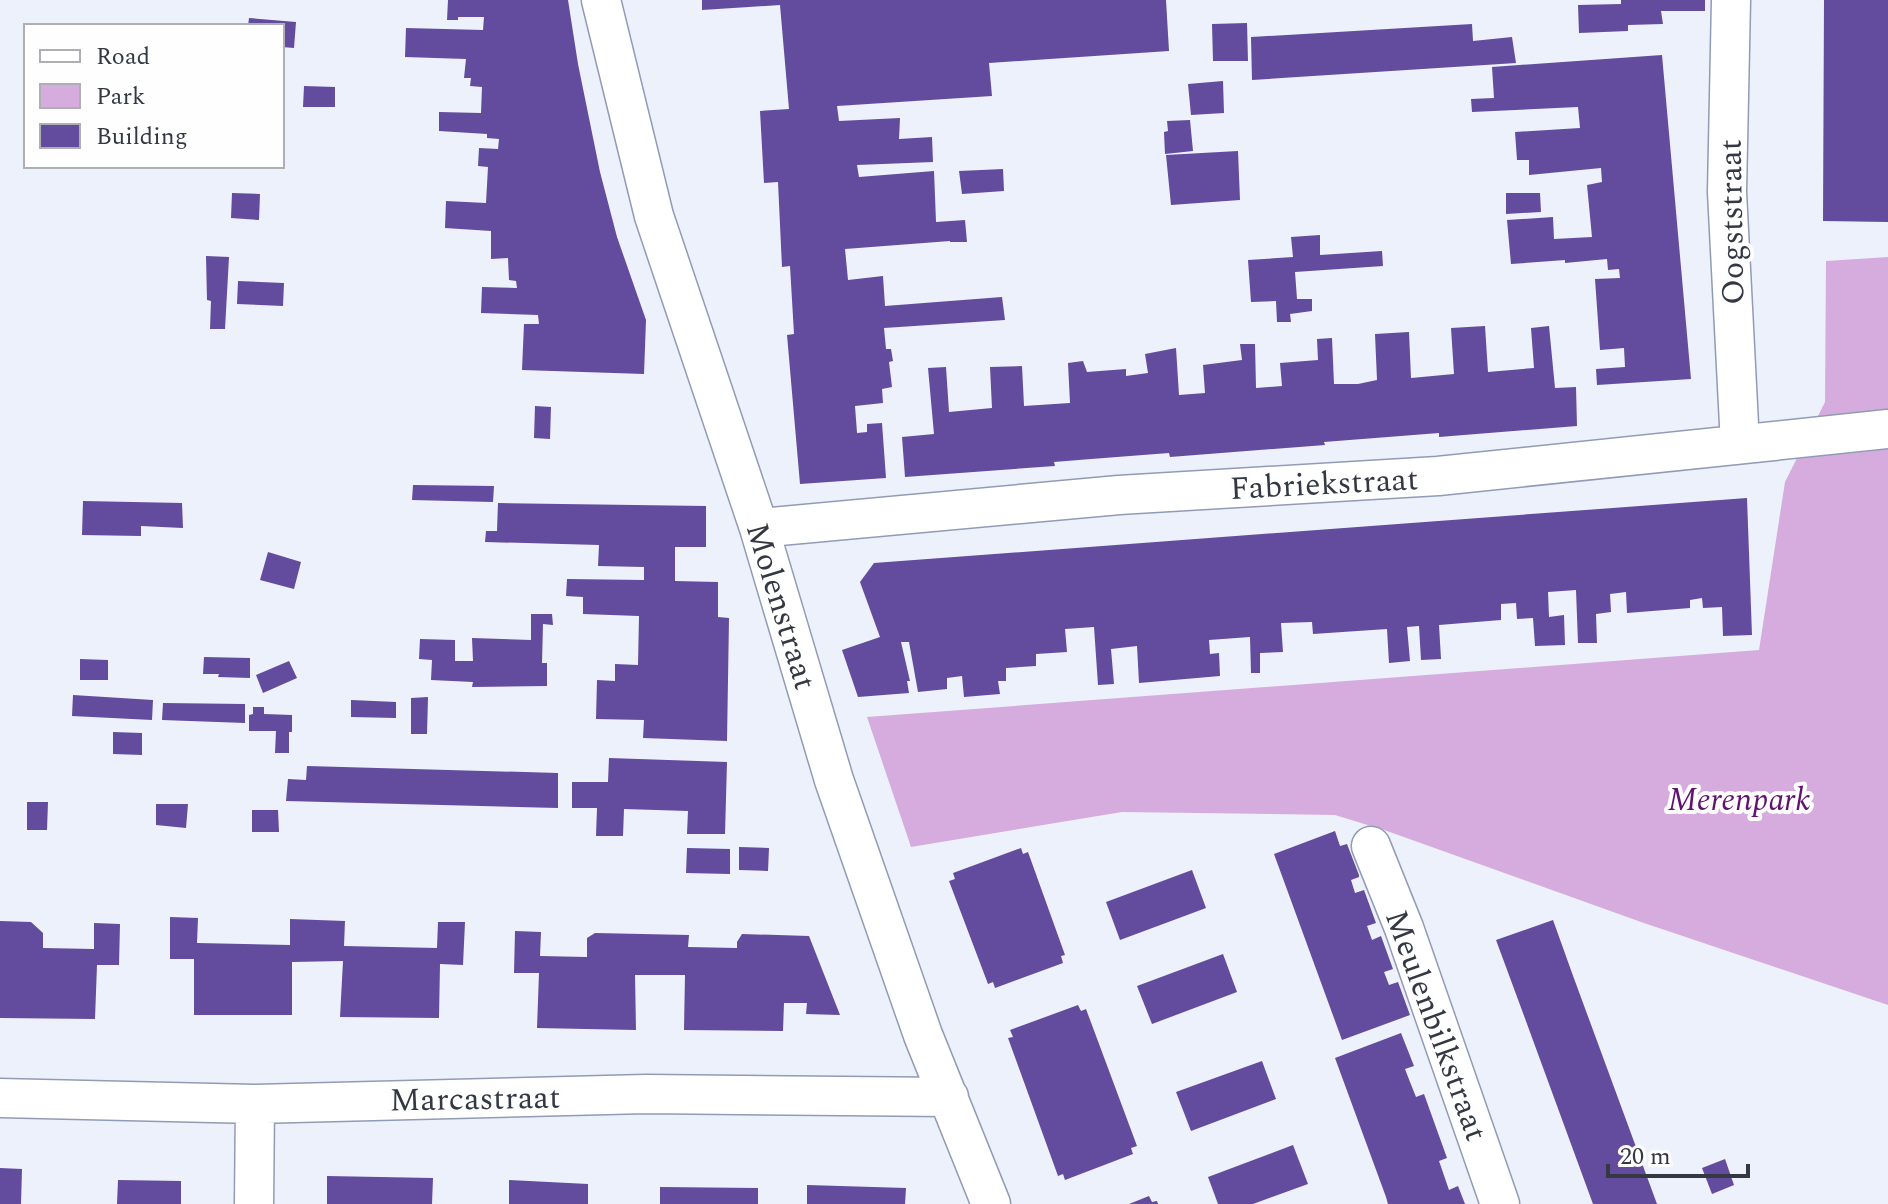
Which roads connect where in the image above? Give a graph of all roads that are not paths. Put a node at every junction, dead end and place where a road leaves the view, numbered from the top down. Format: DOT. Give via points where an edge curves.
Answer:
graph roads {
  1 [pos="601,0"];
  2 [pos="1731,0"];
  3 [pos="1888,429"];
  4 [pos="1740,444"];
  5 [pos="759,528"];
  6 [pos="1371,846"];
  7 [pos="949,1097"];
  8 [pos="0,1098"];
  9 [pos="255,1104"];
  10 [pos="254,1204"];
  11 [pos="991,1204"];
  12 [pos="1500,1204"];
  1 -- 5 [label="street, Molenstraat" via="654,216"];
  2 -- 4 [label="street, Oogststraat" via="1727,192"];
  3 -- 4 [label="street, Fabriekstraat"];
  4 -- 5 [label="street, Fabriekstraat" via="1438,476 1119,495"];
  5 -- 7 [label="street, Molenstraat" via="834,780"];
  6 -- 12 [label="street, Meulenbilkstraat"];
  7 -- 9 [label="street, Marcastraat" via="646,1094"];
  7 -- 11 [label="street, Molenstraat"];
  8 -- 9 [label="street, Marcastraat"];
  9 -- 10 [label="street"];
}
